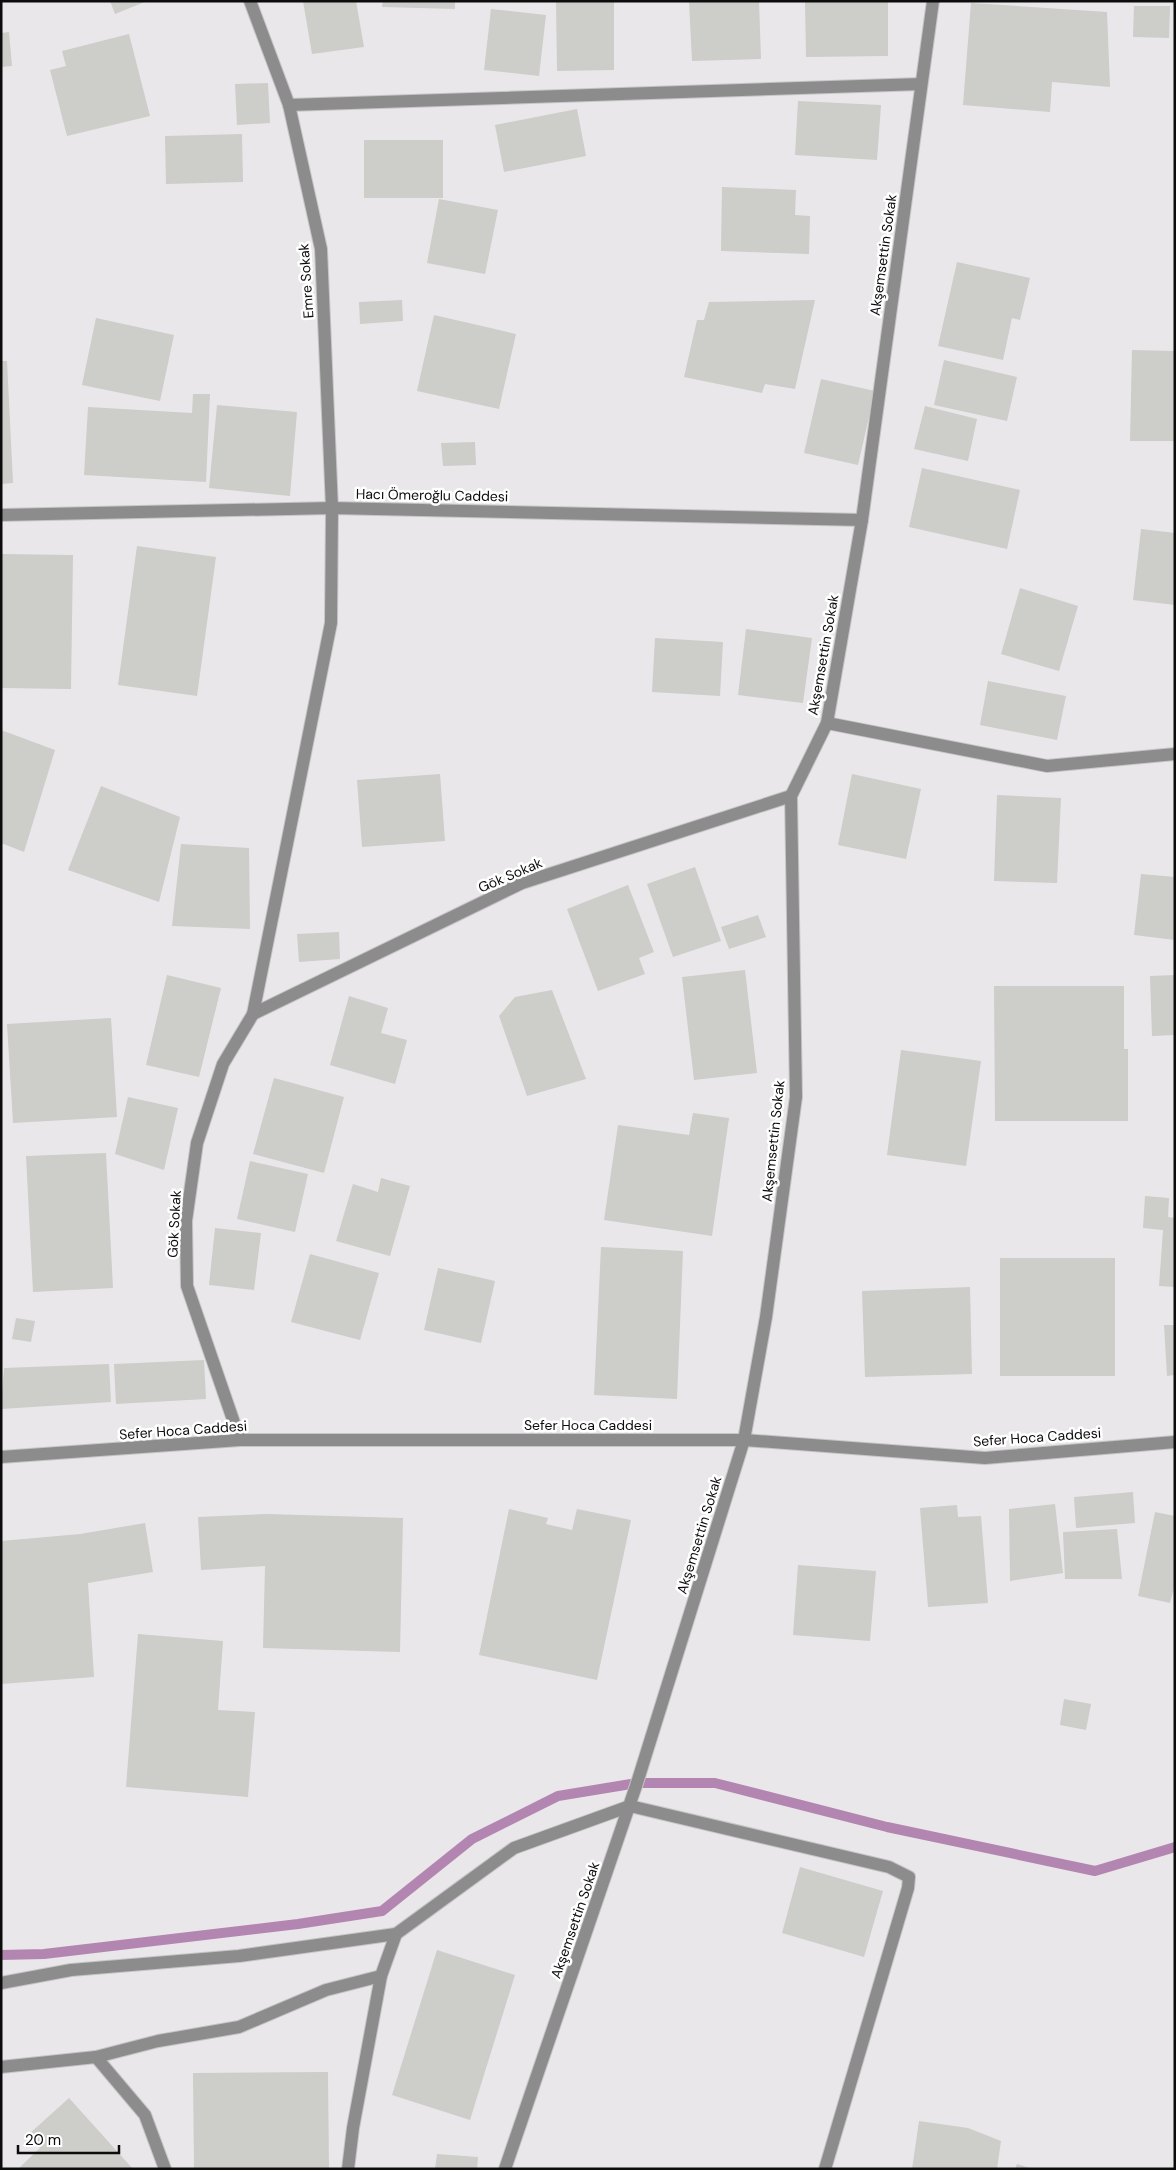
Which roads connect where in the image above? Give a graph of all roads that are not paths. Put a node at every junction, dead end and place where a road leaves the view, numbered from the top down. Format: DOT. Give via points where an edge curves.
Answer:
graph roads {
  1 [pos="250,1"];
  2 [pos="933,1"];
  3 [pos="921,84"];
  4 [pos="289,105"];
  5 [pos="332,508"];
  6 [pos="1,515"];
  7 [pos="862,520"];
  8 [pos="827,723"];
  9 [pos="1175,754"];
  10 [pos="791,796"];
  11 [pos="253,1014"];
  12 [pos="240,1440"];
  13 [pos="744,1440"];
  14 [pos="1175,1442"];
  15 [pos="1,1457"];
  16 [pos="630,1806"];
  17 [pos="396,1934"];
  18 [pos="381,1976"];
  19 [pos="1,1984"];
  20 [pos="96,2057"];
  21 [pos="1,2067"];
  22 [pos="508,2168"];
  23 [pos="165,2169"];
  24 [pos="348,2169"];
  25 [pos="825,2169"];
  1 -- 4 [label="street, Emre Sokak"];
  2 -- 3 [label="street, Akşemsettin Sokak"];
  3 -- 4 [label="street"];
  3 -- 7 [label="street, Akşemsettin Sokak"];
  4 -- 5 [label="street, Emre Sokak" via="321,249"];
  5 -- 6 [label="street, Hacı Ömeroğlu Caddesi"];
  5 -- 7 [label="street, Hacı Ömeroğlu Caddesi"];
  5 -- 11 [label="street, Gök Sokak" via="331,623"];
  7 -- 8 [label="street, Akşemsettin Sokak"];
  8 -- 9 [label="street" via="1047,766"];
  8 -- 10 [label="street, Akşemsettin Sokak"];
  10 -- 11 [label="street, Gök Sokak" via="522,882"];
  10 -- 13 [label="street, Akşemsettin Sokak" via="796,1097 766,1317"];
  11 -- 12 [label="street, Gök Sokak" via="223,1064 197,1143 186,1220 187,1286"];
  12 -- 13 [label="street, Sefer Hoca Caddesi"];
  12 -- 15 [label="street, Sefer Hoca Caddesi"];
  13 -- 14 [label="street, Sefer Hoca Caddesi" via="985,1458"];
  13 -- 16 [label="street, Akşemsettin Sokak"];
  16 -- 17 [label="street" via="514,1848"];
  16 -- 22 [label="street, Akşemsettin Sokak"];
  16 -- 25 [label="street" via="890,1867 909,1877"];
  17 -- 18 [label="street"];
  17 -- 19 [label="street" via="239,1956 71,1970"];
  18 -- 20 [label="street" via="326,1990 239,2027 158,2041"];
  18 -- 24 [label="street"];
  20 -- 21 [label="street"];
  20 -- 23 [label="street" via="146,2115"];
}
